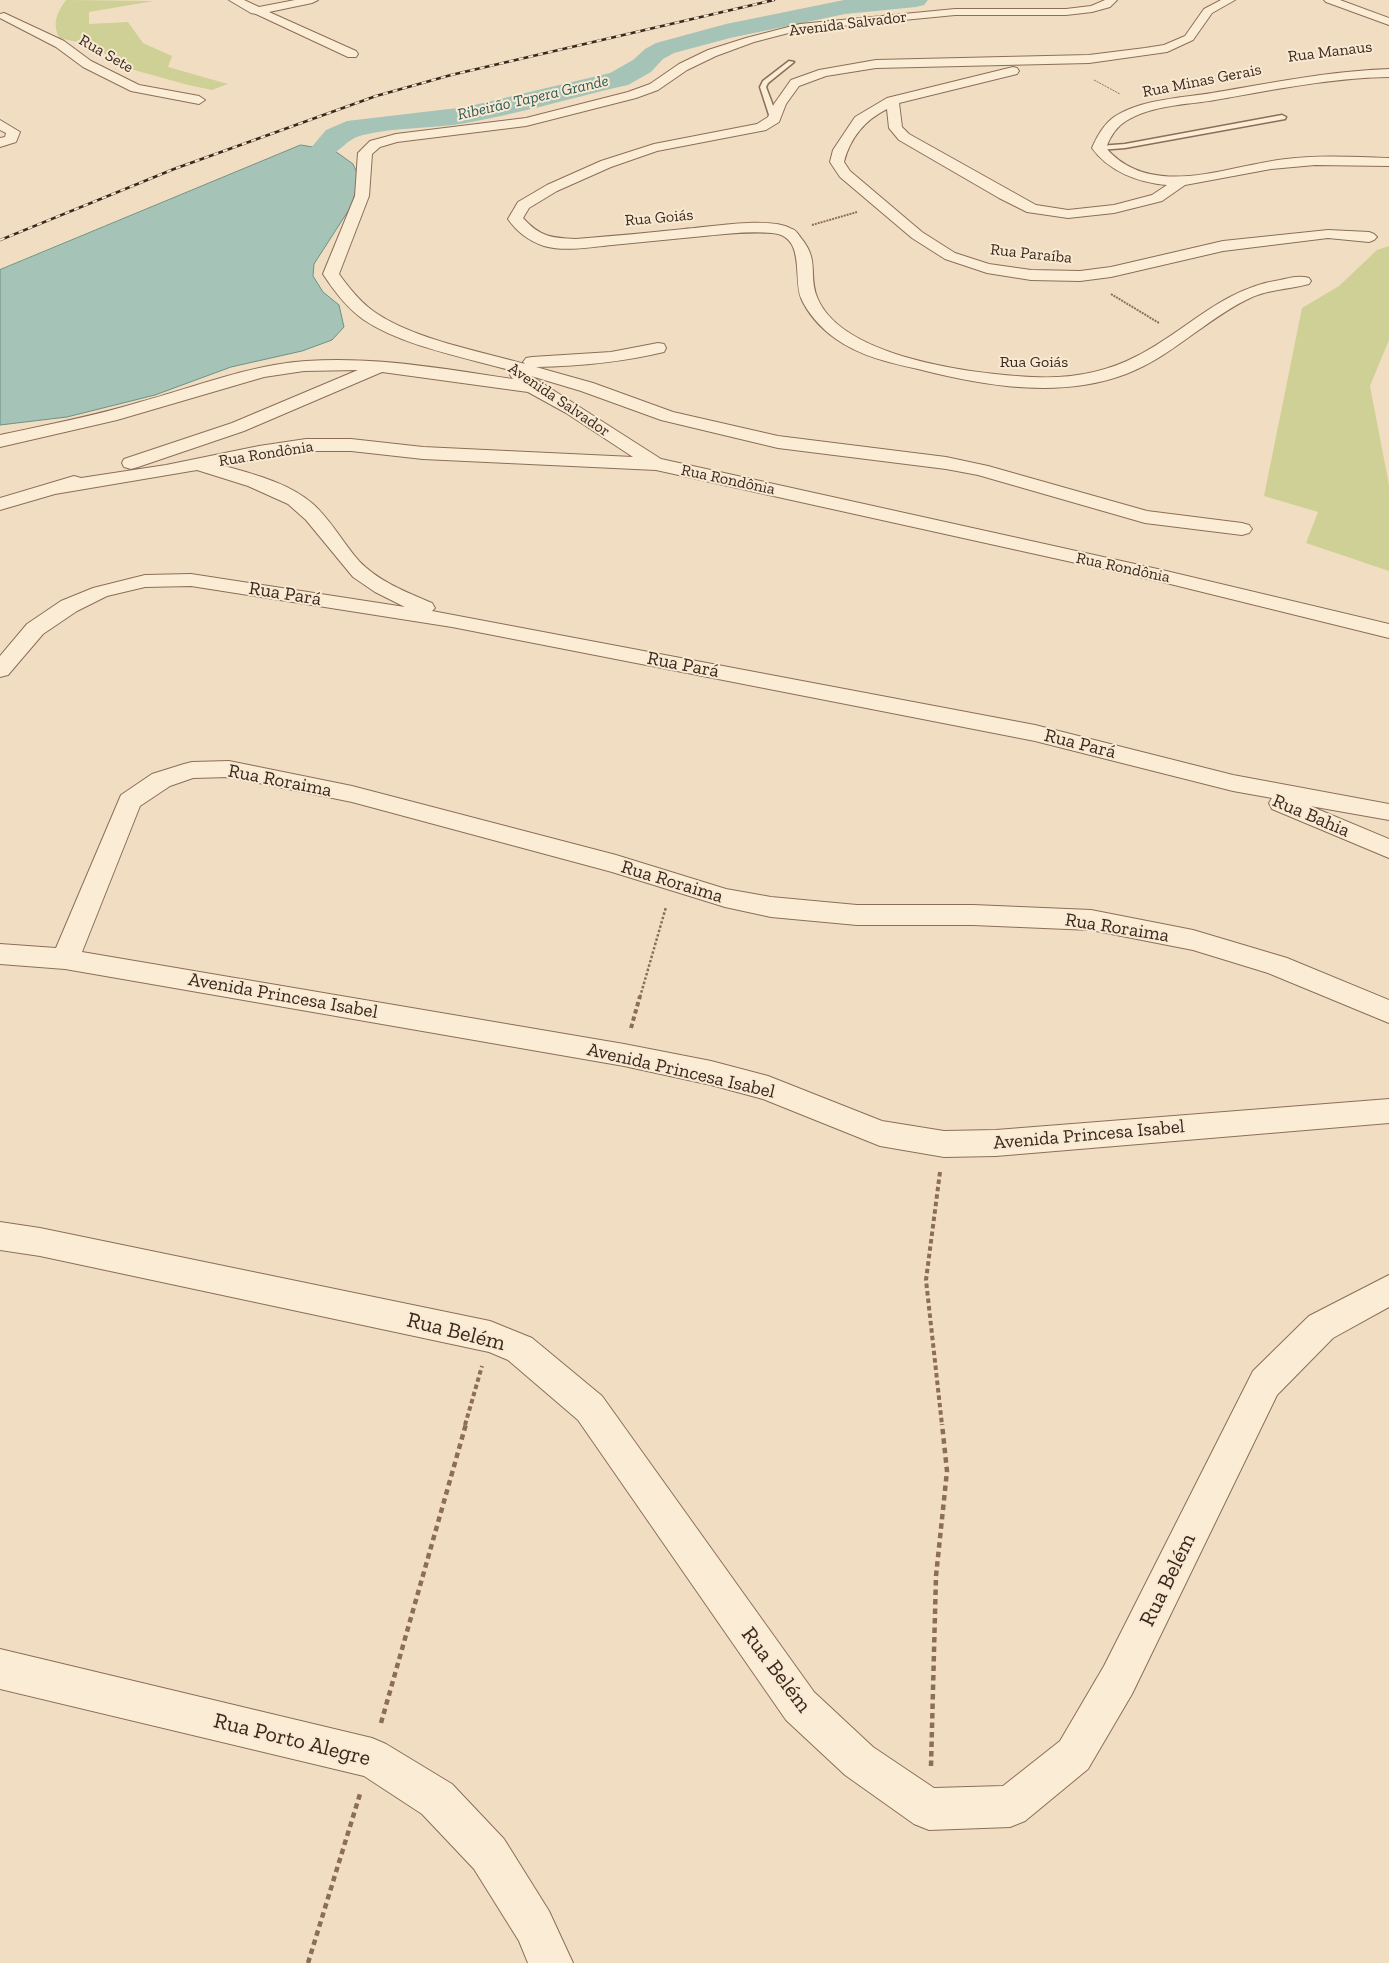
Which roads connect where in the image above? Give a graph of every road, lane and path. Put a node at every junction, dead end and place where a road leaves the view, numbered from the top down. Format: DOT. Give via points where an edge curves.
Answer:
graph roads {
  1 [pos="234,0"];
  2 [pos="312,0"];
  3 [pos="1112,0"];
  4 [pos="1228,0"];
  5 [pos="1330,0"];
  6 [pos="1378,3"];
  7 [pos="14,5"];
  8 [pos="255,10"];
  9 [pos="1389,13"];
  10 [pos="2,18"];
  11 [pos="1389,22"];
  12 [pos="352,54"];
  13 [pos="1056,60"];
  14 [pos="791,62"];
  15 [pos="1389,62"];
  16 [pos="1389,73"];
  17 [pos="1219,96"];
  18 [pos="199,100"];
  19 [pos="892,102"];
  20 [pos="1147,108"];
  21 [pos="1282,117"];
  22 [pos="774,119"];
  23 [pos="0,124"];
  24 [pos="0,143"];
  25 [pos="1099,148"];
  26 [pos="1389,162"];
  27 [pos="1180,182"];
  28 [pos="881,205"];
  29 [pos="788,232"];
  30 [pos="1369,237"];
  31 [pos="1080,276"];
  32 [pos="1303,281"];
  33 [pos="1180,336"];
  34 [pos="658,348"];
  35 [pos="506,363"];
  36 [pos="381,366"];
  37 [pos="533,387"];
  38 [pos="0,441"];
  39 [pos="198,464"];
  40 [pos="656,464"];
  41 [pos="56,488"];
  42 [pos="0,504"];
  43 [pos="1242,529"];
  44 [pos="452,621"];
  45 [pos="1389,631"];
  46 [pos="0,670"];
  47 [pos="1234,783"];
  48 [pos="1389,812"];
  49 [pos="1389,849"];
  50 [pos="673,882"];
  51 [pos="0,954"];
  52 [pos="65,959"];
  53 [pos="1389,1012"];
  54 [pos="624,1055"];
  55 [pos="1389,1110"];
  56 [pos="944,1144"];
  57 [pos="0,1236"];
  58 [pos="1389,1290"];
  59 [pos="490,1336"];
  60 [pos="0,1669"];
  61 [pos="372,1758"];
  62 [pos="929,1809"];
  63 [pos="308,1963"];
  64 [pos="551,1963"];
  1 -- 8 [label="street"];
  2 -- 8 [label="street"];
  3 -- 35 [label="street, Avenida Salvador" via="1106,5 1066,12 955,12 800,27 712,52 654,87 588,108 526,122 396,138 375,144 365,153 362,196 332,274 343,292 369,316 402,334"];
  4 -- 13 [label="street" via="1208,11 1189,38 1168,48 1089,59"];
  5 -- 11 [label="street"];
  6 -- 9 [label="street"];
  7 -- 10 [label="street"];
  8 -- 12 [label="street"];
  10 -- 18 [label="street, Rua Sete" via="60,44 88,64 135,88"];
  13 -- 19 [label="street"];
  13 -- 20 [label="path"];
  13 -- 22 [label="street" via="876,64 823,73 795,83"];
  14 -- 22 [label="lane" via="763,86"];
  15 -- 17 [label="street, Rua Manaus" via="1316,68 1263,79"];
  16 -- 17 [label="street, Rua Minas Gerais" via="1319,77"];
  17 -- 20 [label="street, Rua Minas Gerais"];
  19 -- 27 [label="street" via="896,128 904,137 1032,209 1068,214 1114,209 1157,198"];
  19 -- 28 [label="street, Rua Paraíba" via="860,120 840,150 837,162 845,174"];
  20 -- 25 [label="street, Rua Minas Gerais" via="1120,119 1109,129"];
  21 -- 25 [label="lane"];
  22 -- 29 [label="street, Rua Goiás" via="761,127 654,148 606,164 523,205 515,218 527,232 548,242 576,244 742,228"];
  23 -- 24 [label="street" via="13,132 11,139"];
  25 -- 27 [label="street" via="1105,157 1135,175 1156,181"];
  26 -- 27 [label="street" via="1270,165"];
  28 -- 29 [label="path"];
  28 -- 31 [label="street, Rua Paraíba" via="917,236 950,256 987,268"];
  29 -- 33 [label="street, Rua Goiás" via="802,247 807,263 808,295 822,320 852,342 883,356 996,380 1073,380 1114,373 1142,361"];
  30 -- 31 [label="street, Rua Paraíba" via="1328,234 1223,246"];
  31 -- 33 [label="path"];
  32 -- 33 [label="street, Rua Goiás" via="1264,287 1241,296"];
  34 -- 35 [label="street" via="603,359"];
  35 -- 37 [label="street, Avenida Salvador"];
  35 -- 43 [label="street" via="587,387 667,416 778,442 946,463 1145,517"];
  36 -- 37 [label="street"];
  36 -- 38 [label="street" via="333,364 266,371 117,415"];
  36 -- 41 [label="street, Rua Rondônia" via="238,427"];
  37 -- 40 [label="street, Avenida Salvador"];
  39 -- 40 [label="street, Rua Rondônia" via="306,445"];
  39 -- 41 [label="street, Rua Rondônia"];
  39 -- 44 [label="street" via="260,484 306,508 361,574 390,592"];
  40 -- 45 [label="street, Rua Rondônia" via="1162,576"];
  41 -- 42 [label="street, Rua Rondônia"];
  44 -- 46 [label="street, Rua Pará" via="191,580 145,582 100,592 69,606 35,629"];
  44 -- 47 [label="street, Rua Pará" via="1035,733"];
  47 -- 48 [label="street, Rua Pará"];
  47 -- 49 [label="street, Rua Bahia"];
  50 -- 52 [label="street, Rua Roraima" via="352,794 229,769 192,770 161,780 130,801"];
  50 -- 53 [label="street, Rua Roraima" via="725,898 771,907 857,916 973,915 1091,920 1193,940 1277,964"];
  50 -- 54 [label="path"];
  51 -- 52 [label="street, Avenida Princesa Isabel"];
  52 -- 54 [label="street, Avenida Princesa Isabel"];
  54 -- 56 [label="street, Avenida Princesa Isabel" via="768,1088 880,1133"];
  55 -- 56 [label="street, Avenida Princesa Isabel" via="996,1143"];
  56 -- 62 [label="path" via="926,1280 947,1471 936,1576"];
  57 -- 59 [label="street, Rua Belém"];
  58 -- 62 [label="street, Rua Belém" via="1321,1328 1265,1383 1118,1680 1074,1755 1010,1806"];
  59 -- 61 [label="path"];
  59 -- 62 [label="street, Rua Belém" via="520,1349 590,1408 800,1706 859,1761"];
  60 -- 61 [label="street, Rua Porto Alegre"];
  61 -- 63 [label="path"];
  61 -- 64 [label="street, Rua Porto Alegre" via="437,1799 489,1854 534,1926"];
}
